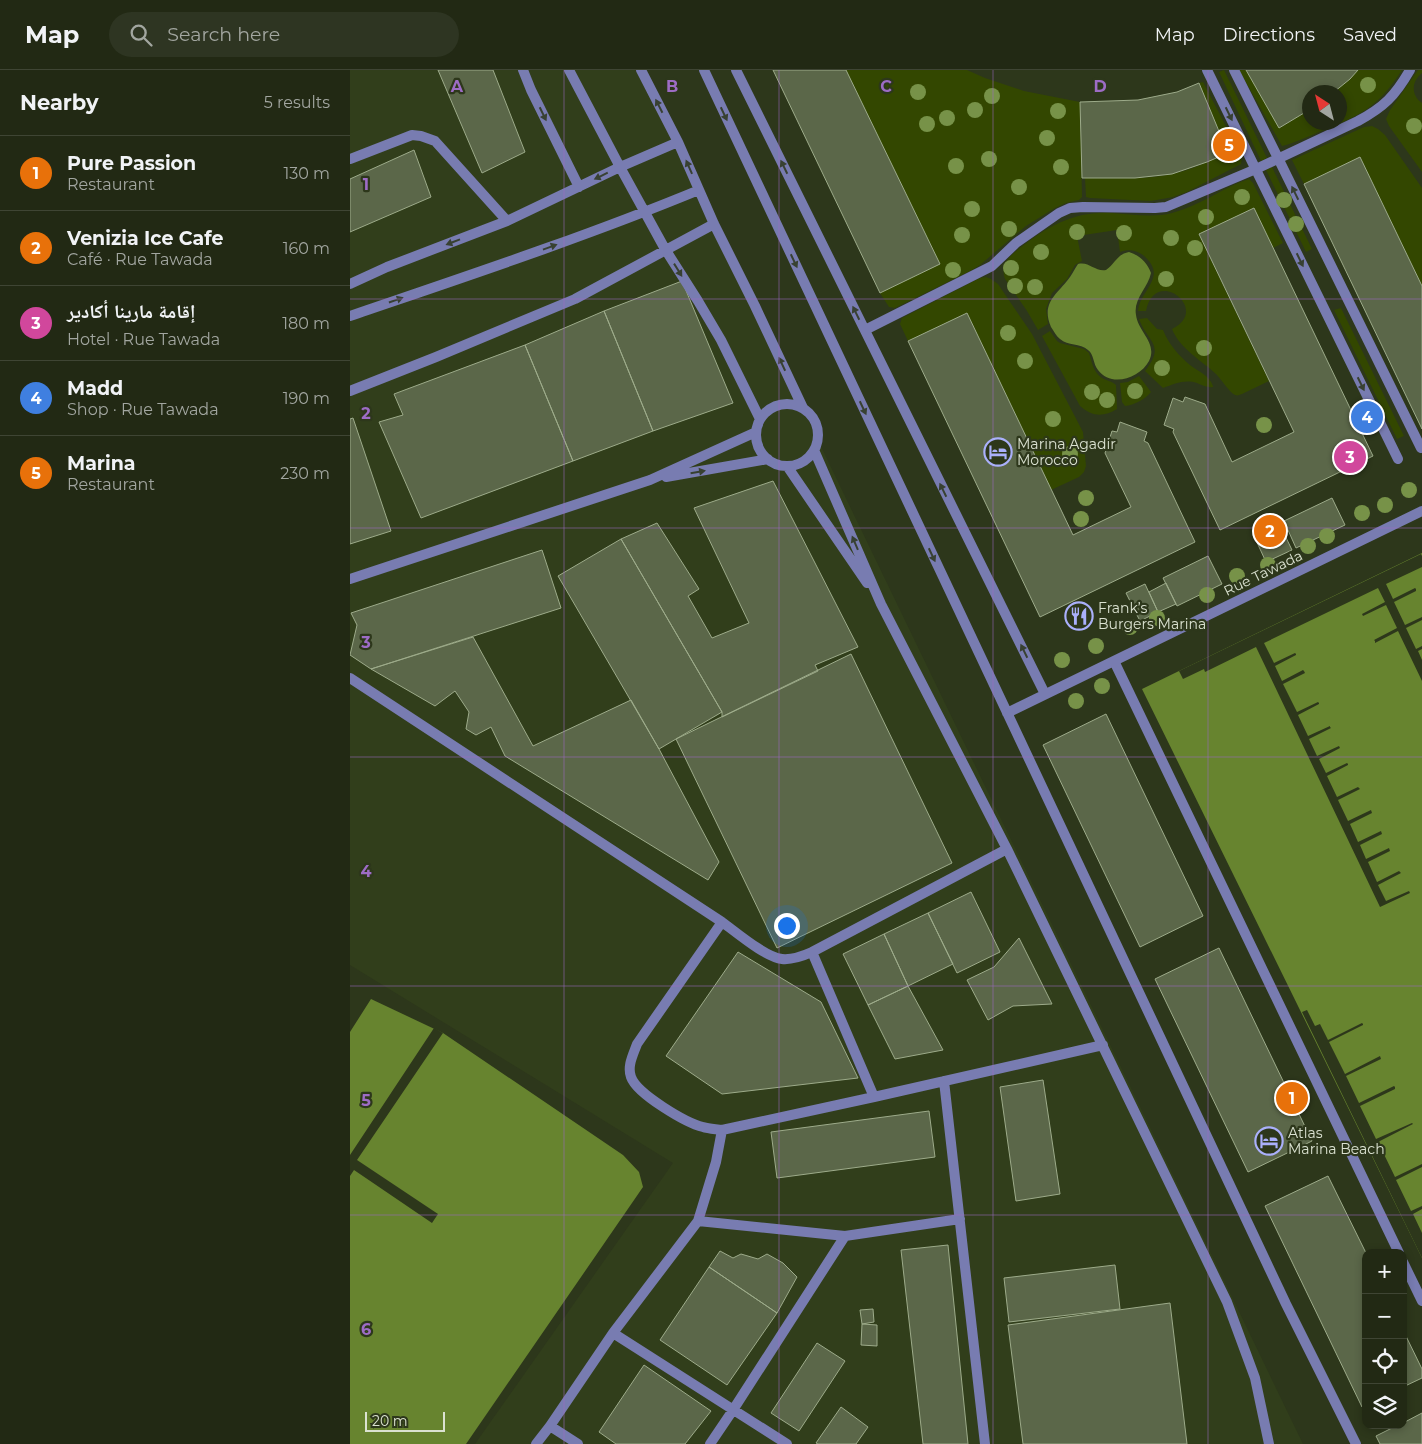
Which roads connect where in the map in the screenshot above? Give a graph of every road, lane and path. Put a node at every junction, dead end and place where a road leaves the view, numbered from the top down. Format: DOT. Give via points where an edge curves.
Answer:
graph roads {
  1 [pos="523,70"];
  2 [pos="569,70"];
  3 [pos="641,70"];
  4 [pos="704,70"];
  5 [pos="736,70"];
  6 [pos="1207,70"];
  7 [pos="1234,70"];
  8 [pos="1410,70"];
  9 [pos="678,142"];
  10 [pos="1278,158"];
  11 [pos="350,159"];
  12 [pos="620,167"];
  13 [pos="1256,169"];
  14 [pos="579,187"];
  15 [pos="699,190"];
  16 [pos="644,212"];
  17 [pos="507,221"];
  18 [pos="714,224"];
  19 [pos="665,249"];
  20 [pos="350,284"];
  21 [pos="350,316"];
  22 [pos="865,330"];
  23 [pos="350,391"];
  24 [pos="803,408"];
  25 [pos="760,419"];
  26 [pos="756,432"];
  27 [pos="1421,448"];
  28 [pos="814,450"];
  29 [pos="768,459"];
  30 [pos="1398,459"];
  31 [pos="787,466"];
  32 [pos="650,480"];
  33 [pos="1422,511"];
  34 [pos="350,579"];
  35 [pos="881,604"];
  36 [pos="1114,661"];
  37 [pos="350,678"];
  38 [pos="1046,694"];
  39 [pos="1007,713"];
  40 [pos="1007,849"];
  41 [pos="722,922"];
  42 [pos="812,952"];
  43 [pos="1103,1045"];
  44 [pos="944,1082"];
  45 [pos="874,1097"];
  46 [pos="722,1130"];
  47 [pos="960,1219"];
  48 [pos="698,1221"];
  49 [pos="845,1236"];
  50 [pos="1397,1249"];
  51 [pos="1407,1270"];
  52 [pos="1422,1301"];
  53 [pos="613,1333"];
  54 [pos="734,1410"];
  55 [pos="550,1426"];
  56 [pos="536,1444"];
  57 [pos="578,1444"];
  58 [pos="710,1444"];
  59 [pos="787,1444"];
  60 [pos="985,1444"];
  61 [pos="1269,1444"];
  62 [pos="1356,1444"];
  1 -- 14 [label="street, one-way"];
  2 -- 12 [label="street"];
  9 -- 3 [label="street, one-way"];
  4 -- 39 [label="street, one-way"];
  22 -- 5 [label="street, one-way"];
  6 -- 13 [label="street, one-way"];
  7 -- 10 [label="street"];
  8 -- 10 [label="street" via="1400,87 1374,112"];
  9 -- 12 [label="street"];
  15 -- 9 [label="street, one-way"];
  10 -- 13 [label="street"];
  27 -- 10 [label="street, one-way"];
  11 -- 17 [label="street" via="412,135 435,141"];
  12 -- 14 [label="street, one-way"];
  12 -- 16 [label="street"];
  13 -- 22 [label="street" via="1166,207 1070,208 1016,243 992,266"];
  13 -- 30 [label="street, one-way"];
  14 -- 17 [label="street"];
  15 -- 16 [label="street"];
  15 -- 18 [label="street"];
  16 -- 19 [label="street"];
  21 -- 16 [label="street, one-way"];
  17 -- 20 [label="street, one-way"];
  18 -- 19 [label="street"];
  24 -- 18 [label="street, one-way"];
  19 -- 23 [label="street" via="575,299"];
  19 -- 25 [label="street, one-way" via="721,340"];
  38 -- 22 [label="street, one-way"];
  24 -- 25 [label="street" via="780,404"];
  24 -- 28 [label="street" via="817,426"];
  25 -- 26 [label="street"];
  26 -- 29 [label="street" via="758,447"];
  26 -- 32 [label="street"];
  28 -- 31 [label="street" via="798,464"];
  35 -- 28 [label="street, one-way"];
  29 -- 31 [label="street"];
  32 -- 29 [label="street, one-way"];
  31 -- 35 [label="street"];
  32 -- 34 [label="street"];
  33 -- 36 [label="street, Rue Tawada"];
  35 -- 40 [label="street"];
  36 -- 38 [label="street, Rue Tawada"];
  36 -- 50 [label="street"];
  37 -- 41 [label="street"];
  38 -- 39 [label="street, Rue Tawada"];
  39 -- 62 [label="street" via="1286,1304"];
  40 -- 42 [label="street"];
  40 -- 43 [label="street"];
  41 -- 42 [label="street" via="766,954 781,959 798,958"];
  41 -- 46 [label="street" via="637,1044 630,1063 631,1078 640,1090 685,1120"];
  42 -- 45 [label="street"];
  43 -- 44 [label="street"];
  43 -- 61 [label="street" via="1227,1302 1255,1378"];
  44 -- 45 [label="street"];
  44 -- 47 [label="street"];
  45 -- 46 [label="street"];
  46 -- 48 [label="street"];
  47 -- 49 [label="street"];
  47 -- 60 [label="street"];
  48 -- 49 [label="street"];
  48 -- 53 [label="street"];
  49 -- 54 [label="street"];
  51 -- 52 [label="street"];
  53 -- 54 [label="street"];
  53 -- 55 [label="street"];
  54 -- 58 [label="street"];
  54 -- 59 [label="street"];
  55 -- 56 [label="street"];
  55 -- 57 [label="street"];
}
